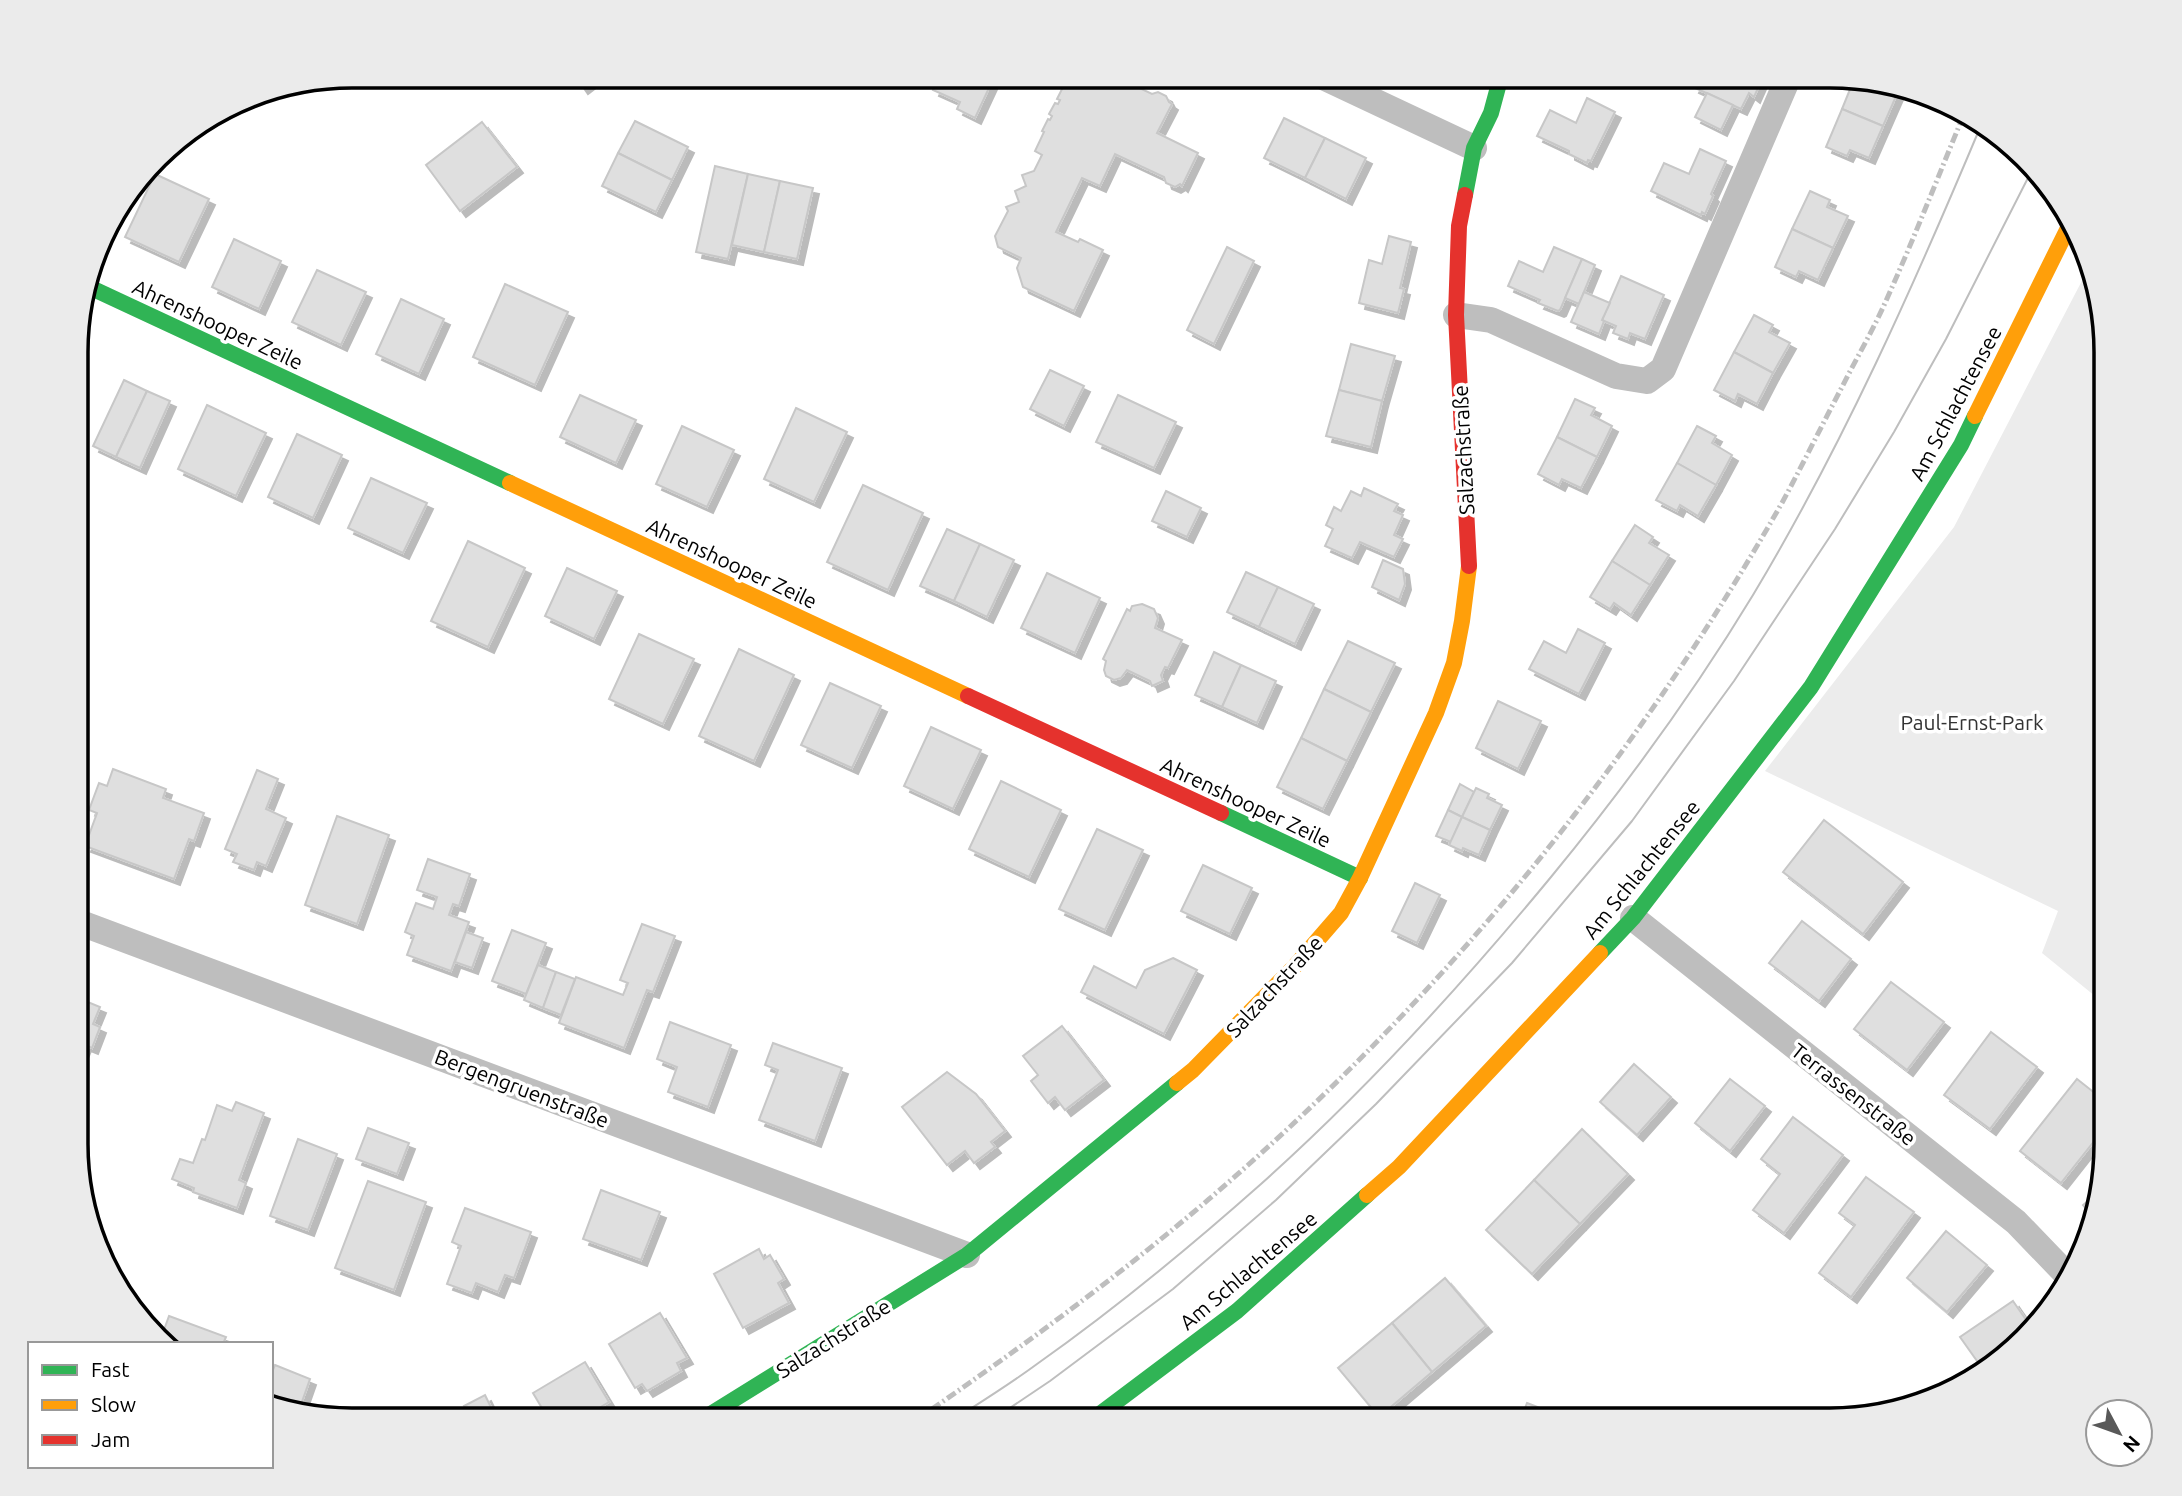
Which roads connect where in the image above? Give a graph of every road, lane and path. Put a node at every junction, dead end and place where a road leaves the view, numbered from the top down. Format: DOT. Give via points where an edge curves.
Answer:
graph roads {
  1 [pos="1346,88"];
  2 [pos="1498,88"];
  3 [pos="1784,88"];
  4 [pos="1474,148"];
  5 [pos="2066,233"];
  6 [pos="95,290"];
  7 [pos="1456,316"];
  8 [pos="1360,878"];
  9 [pos="1633,918"];
  10 [pos="88,926"];
  11 [pos="967,1255"];
  12 [pos="2062,1270"];
  13 [pos="720,1408"];
  14 [pos="1108,1408"];
  1 -- 4 [label="street"];
  2 -- 4 [label="street, Salzachstraße"];
  3 -- 7 [label="street" via="1663,369 1647,381 1616,376 1491,320"];
  4 -- 7 [label="street, Salzachstraße" via="1460,226"];
  5 -- 9 [label="street, Am Schlachtensee" via="1962,444 1811,687"];
  6 -- 8 [label="street, Ahrenshooper Zeile"];
  7 -- 8 [label="street, Salzachstraße" via="1469,562 1462,621 1454,663 1436,713"];
  8 -- 11 [label="street, Salzachstraße" via="1341,913 1295,966 1193,1070"];
  9 -- 12 [label="street, Terrassenstraße" via="2016,1223"];
  9 -- 14 [label="street, Am Schlachtensee" via="1399,1167 1237,1311"];
  10 -- 11 [label="street, Bergengruenstraße"];
  11 -- 13 [label="street, Salzachstraße"];
}
